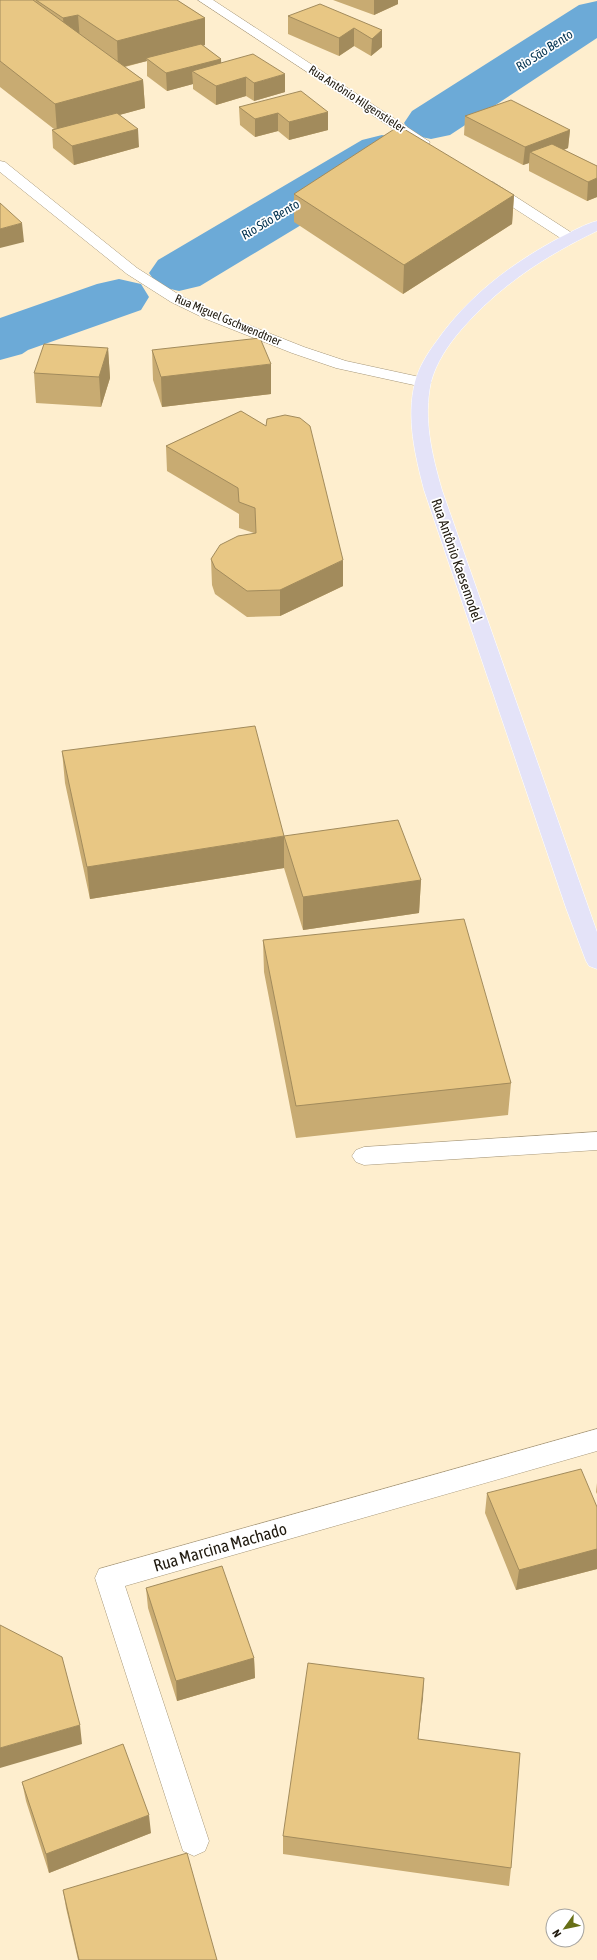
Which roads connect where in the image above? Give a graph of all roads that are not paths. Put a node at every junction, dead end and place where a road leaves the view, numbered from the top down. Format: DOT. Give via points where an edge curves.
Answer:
graph roads {
  1 [pos="204,0"];
  2 [pos="436,151"];
  3 [pos="0,165"];
  4 [pos="476,177"];
  5 [pos="597,225"];
  6 [pos="570,238"];
  7 [pos="424,382"];
  8 [pos="597,961"];
  9 [pos="597,1141"];
  10 [pos="364,1156"];
  11 [pos="597,1440"];
  12 [pos="194,1842"];
  1 -- 2 [label="street, Rua Antônio Hilgenstieler"];
  3 -- 7 [label="street, Rua Miguel Gschwendtner" via="132,271 176,299 283,344 342,365"];
  4 -- 6 [label="street"];
  5 -- 6 [label="main road, Rua Antônio Kaesemodel"];
  6 -- 7 [label="main road, Rua Antônio Kaesemodel" via="532,258 484,296 445,340 432,361"];
  7 -- 8 [label="main road, Rua Antônio Kaesemodel" via="419,420 421,442 433,490"];
  9 -- 10 [label="street"];
  11 -- 12 [label="street, Rua Marcina Machado" via="109,1578"];
}
